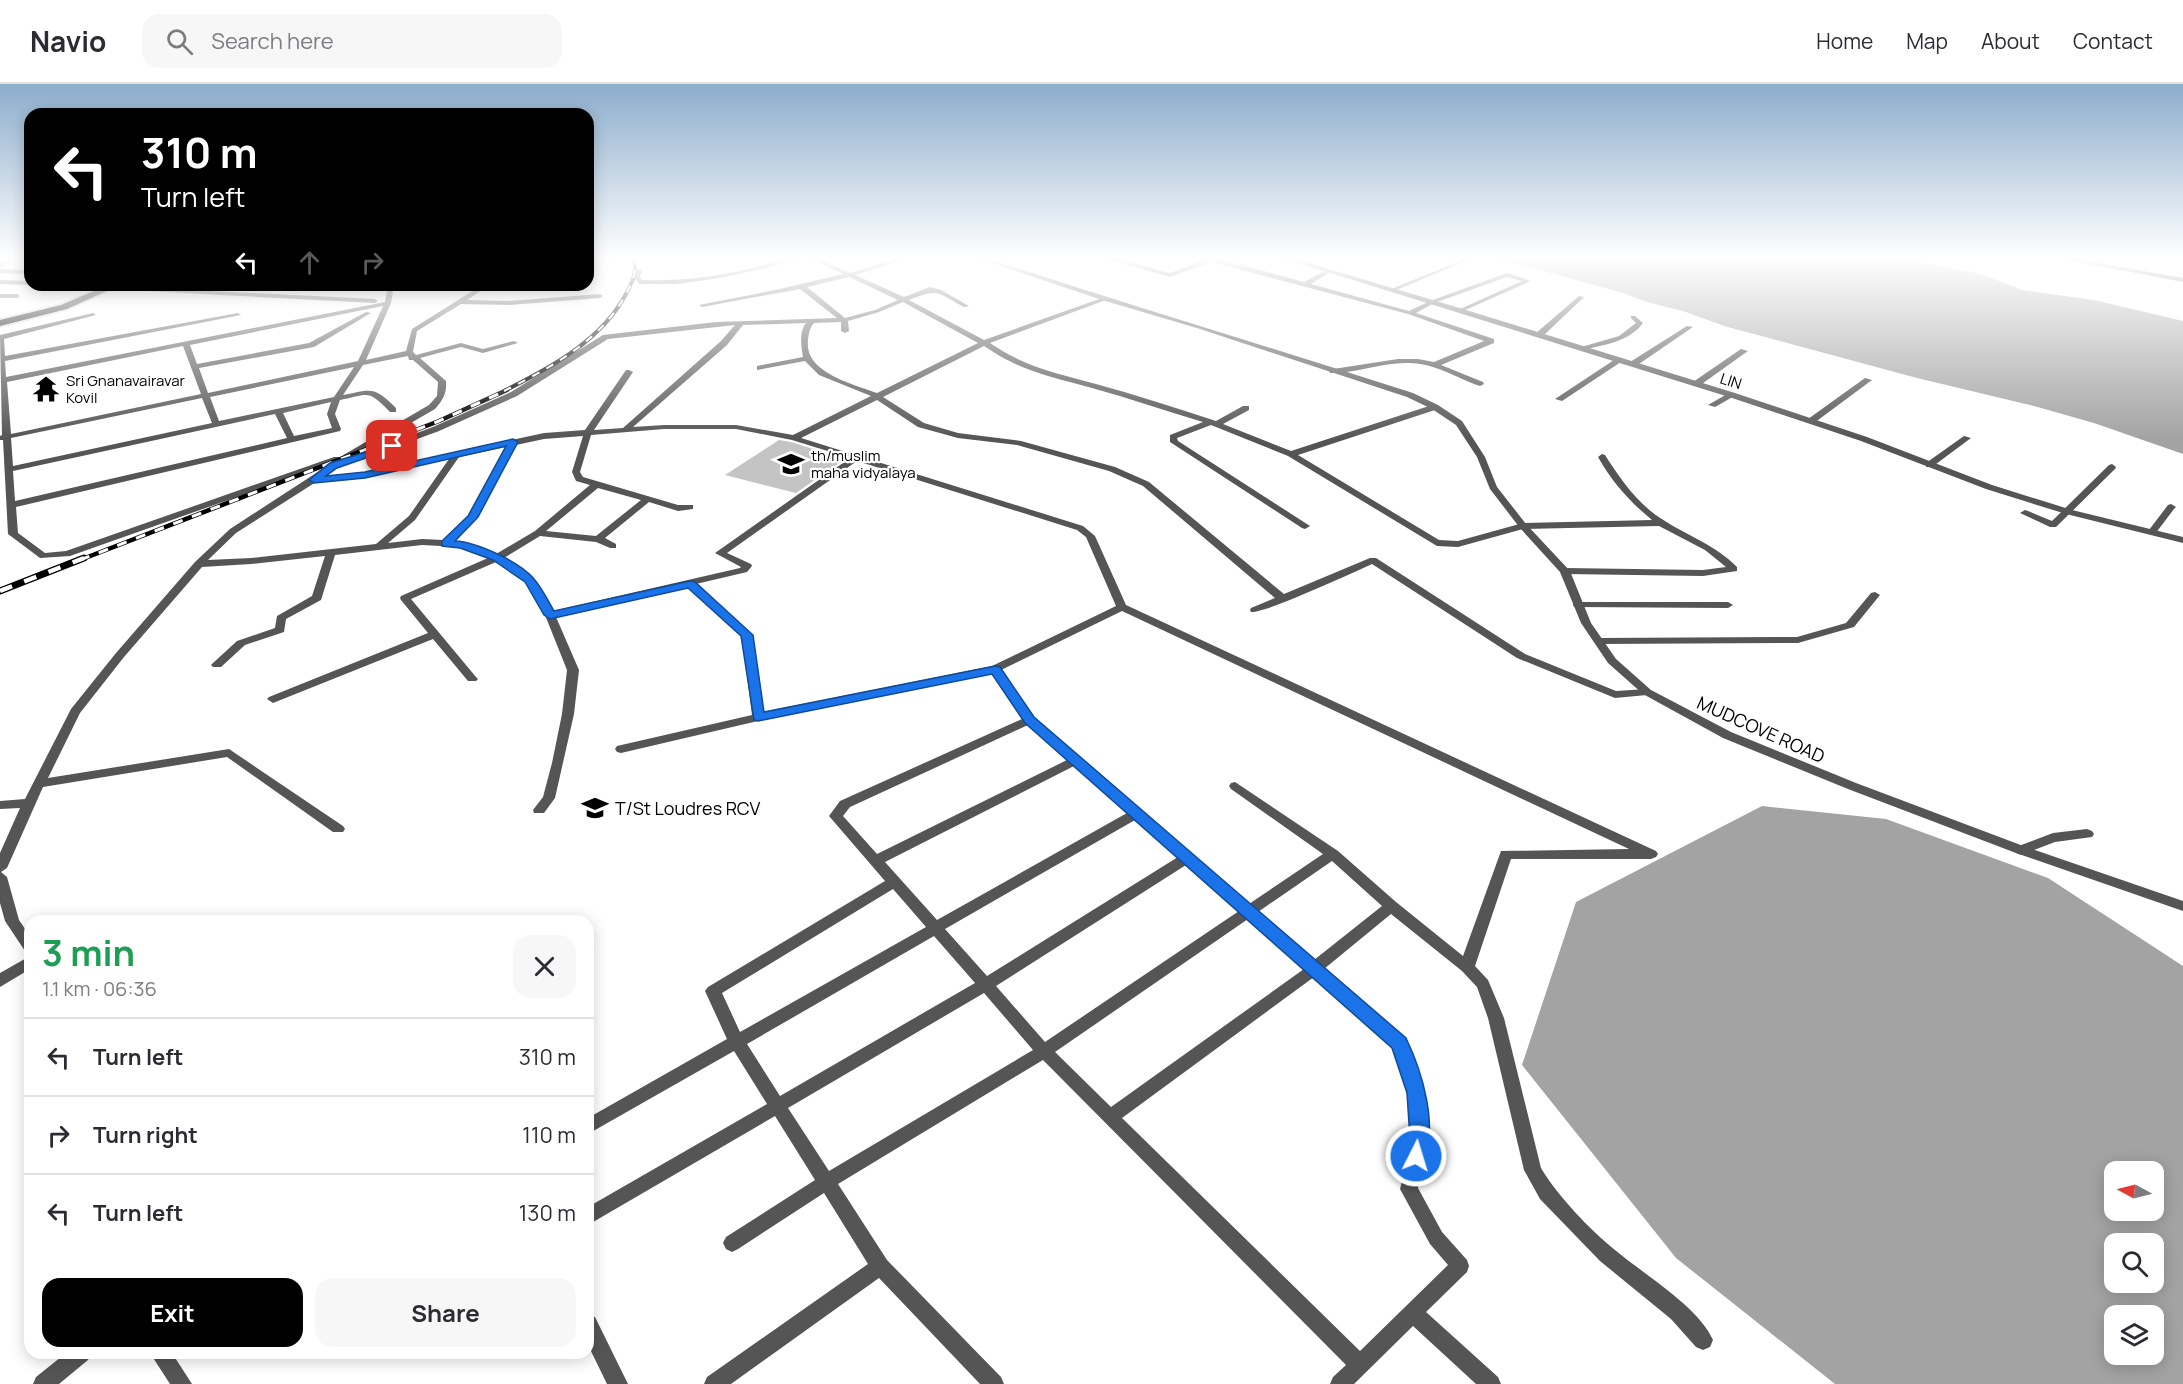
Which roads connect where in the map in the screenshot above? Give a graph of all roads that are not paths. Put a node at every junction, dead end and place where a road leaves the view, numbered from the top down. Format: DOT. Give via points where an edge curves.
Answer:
graph roads {
  1 [pos="21,318"];
  2 [pos="82,318"];
  3 [pos="223,318"];
  4 [pos="317,318"];
  5 [pos="359,318"];
  6 [pos="381,318"];
  7 [pos="434,318"];
  8 [pos="841,318"];
  9 [pos="853,318"];
  10 [pos="936,318"];
  11 [pos="1053,318"];
  12 [pos="1167,318"];
  13 [pos="1424,318"];
  14 [pos="1486,318"];
  15 [pos="1558,318"];
  16 [pos="1634,318"];
  17 [pos="844,320"];
  18 [pos="812,321"];
  19 [pos="0,323"];
  20 [pos="741,323"];
  21 [pos="1689,327"];
  22 [pos="845,331"];
  23 [pos="1539,334"];
  24 [pos="1,338"];
  25 [pos="514,343"];
  26 [pos="984,343"];
  27 [pos="186,345"];
  28 [pos="1582,348"];
  29 [pos="1744,351"];
  30 [pos="411,355"];
  31 [pos="807,358"];
  32 [pos="3,359"];
  33 [pos="1620,360"];
  34 [pos="362,361"];
  35 [pos="1633,364"];
  36 [pos="1434,365"];
  37 [pos="194,367"];
  38 [pos="760,368"];
  39 [pos="1333,371"];
  40 [pos="629,372"];
  41 [pos="4,380"];
  42 [pos="1868,380"];
  43 [pos="1480,384"];
  44 [pos="1696,384"];
  45 [pos="204,394"];
  46 [pos="1732,395"];
  47 [pos="877,396"];
  48 [pos="336,399"];
  49 [pos="1559,399"];
  50 [pos="1712,405"];
  51 [pos="1435,407"];
  52 [pos="1246,408"];
  53 [pos="393,410"];
  54 [pos="279,413"];
  55 [pos="1811,421"];
  56 [pos="1213,423"];
  57 [pos="216,424"];
  58 [pos="626,429"];
  59 [pos="588,432"];
  60 [pos="4,438"];
  61 [pos="794,438"];
  62 [pos="1967,438"];
  63 [pos="292,440"];
  64 [pos="513,442"];
  65 [pos="1291,454"];
  66 [pos="350,455"];
  67 [pos="456,455"];
  68 [pos="857,456"];
  69 [pos="1602,457"];
  70 [pos="1929,465"];
  71 [pos="334,466"];
  72 [pos="2112,467"];
  73 [pos="9,469"];
  74 [pos="314,480"];
  75 [pos="595,486"];
  76 [pos="648,500"];
  77 [pos="12,505"];
  78 [pos="690,507"];
  79 [pos="2171,507"];
  80 [pos="2068,512"];
  81 [pos="2025,513"];
  82 [pos="1661,523"];
  83 [pos="1305,526"];
  84 [pos="1523,526"];
  85 [pos="2152,532"];
  86 [pos="538,533"];
  87 [pos="597,538"];
  88 [pos="2183,540"];
  89 [pos="446,543"];
  90 [pos="380,545"];
  91 [pos="613,546"];
  92 [pos="331,551"];
  93 [pos="497,558"];
  94 [pos="199,564"];
  95 [pos="1564,571"];
  96 [pos="690,584"];
  97 [pos="1875,595"];
  98 [pos="1283,599"];
  99 [pos="1578,605"];
  100 [pos="1728,605"];
  101 [pos="1122,607"];
  102 [pos="1255,610"];
  103 [pos="550,615"];
  104 [pos="435,634"];
  105 [pos="1598,641"];
  106 [pos="217,665"];
  107 [pos="995,669"];
  108 [pos="472,679"];
  109 [pos="1647,692"];
  110 [pos="273,699"];
  111 [pos="758,717"];
  112 [pos="1029,720"];
  113 [pos="621,749"];
  114 [pos="1076,760"];
  115 [pos="39,784"];
  116 [pos="1235,786"];
  117 [pos="29,802"];
  118 [pos="0,805"];
  119 [pos="539,810"];
  120 [pos="1136,813"];
  121 [pos="338,829"];
  122 [pos="2087,834"];
  123 [pos="2021,850"];
  124 [pos="1333,854"];
  125 [pos="1187,858"];
  126 [pos="875,861"];
  127 [pos="0,868"];
  128 [pos="0,877"];
  129 [pos="894,882"];
  130 [pos="1391,906"];
  131 [pos="2183,906"];
  132 [pos="1248,911"];
  133 [pos="936,929"];
  134 [pos="24,938"];
  135 [pos="24,966"];
  136 [pos="1467,968"];
  137 [pos="1314,969"];
  138 [pos="0,981"];
  139 [pos="985,985"];
  140 [pos="736,1041"];
  141 [pos="1044,1051"];
  142 [pos="777,1107"];
  143 [pos="1110,1117"];
  144 [pos="594,1124"];
  145 [pos="825,1182"];
  146 [pos="594,1213"];
  147 [pos="732,1243"];
  148 [pos="880,1266"];
  149 [pos="1413,1313"];
  150 [pos="594,1336"];
  151 [pos="1703,1340"];
  152 [pos="74,1359"];
  153 [pos="164,1359"];
  154 [pos="1360,1365"];
  155 [pos="43,1384"];
  156 [pos="182,1384"];
  157 [pos="618,1384"];
  158 [pos="714,1384"];
  159 [pos="994,1384"];
  160 [pos="1340,1384"];
  161 [pos="1491,1384"];
  1 -- 19 [label="highway"];
  2 -- 24 [label="street"];
  3 -- 32 [label="street"];
  4 -- 27 [label="street"];
  5 -- 37 [label="street" via="311,345"];
  6 -- 34 [label="street"];
  7 -- 30 [label="street" via="414,330"];
  8 -- 17 [label="street"];
  9 -- 17 [label="street"];
  10 -- 26 [label="street"];
  11 -- 26 [label="street"];
  12 -- 39 [label="street, MUDCOVE ROAD"];
  13 -- 36 [label="street" via="1491,341"];
  14 -- 23 [label="street, LIN"];
  15 -- 23 [label="street"];
  16 -- 28 [label="street" via="1640,323 1637,329"];
  17 -- 18 [label="street"];
  17 -- 22 [label="street"];
  18 -- 20 [label="street"];
  18 -- 31 [label="street" via="806,328"];
  20 -- 58 [label="street" via="724,343"];
  20 -- 71 [label="street" via="606,337 514,394 436,429"];
  21 -- 35 [label="street"];
  23 -- 28 [label="street, LIN"];
  24 -- 32 [label="street"];
  25 -- 30 [label="street" via="483,351 461,345"];
  26 -- 47 [label="street"];
  26 -- 56 [label="street" via="1036,371"];
  27 -- 37 [label="street"];
  27 -- 41 [label="street"];
  28 -- 33 [label="street, LIN"];
  29 -- 44 [label="street"];
  30 -- 34 [label="street"];
  30 -- 66 [label="street" via="442,381 440,400 424,414"];
  31 -- 38 [label="street"];
  31 -- 47 [label="street" via="822,373"];
  32 -- 41 [label="street"];
  33 -- 35 [label="street, LIN"];
  33 -- 49 [label="street"];
  34 -- 45 [label="street"];
  34 -- 48 [label="street"];
  35 -- 44 [label="street, LIN"];
  36 -- 39 [label="street" via="1416,361"];
  36 -- 43 [label="street"];
  37 -- 45 [label="street"];
  39 -- 51 [label="street, MUDCOVE ROAD"];
  40 -- 59 [label="street"];
  41 -- 60 [label="street"];
  42 -- 55 [label="street"];
  44 -- 46 [label="street, LIN"];
  45 -- 57 [label="street"];
  45 -- 60 [label="street"];
  46 -- 50 [label="street"];
  46 -- 55 [label="street, LIN"];
  47 -- 61 [label="street"];
  47 -- 98 [label="street" via="921,425 958,435 1018,443 1112,469 1146,484"];
  48 -- 53 [label="street" via="373,392"];
  48 -- 54 [label="street"];
  48 -- 63 [label="street" via="331,414 337,429"];
  51 -- 65 [label="street"];
  51 -- 84 [label="street, MUDCOVE ROAD" via="1459,423 1493,487"];
  52 -- 56 [label="street"];
  54 -- 57 [label="street"];
  54 -- 63 [label="street"];
  55 -- 70 [label="street, LIN"];
  56 -- 65 [label="street"];
  56 -- 83 [label="street" via="1173,437 1174,442"];
  57 -- 73 [label="street"];
  58 -- 59 [label="street"];
  58 -- 61 [label="street" via="736,427"];
  59 -- 64 [label="street"];
  59 -- 75 [label="street" via="576,472 579,479"];
  60 -- 73 [label="street"];
  61 -- 68 [label="street"];
  62 -- 70 [label="street"];
  63 -- 77 [label="street"];
  64 -- 67 [label="street"];
  64 -- 89 [label="street" via="473,517"];
  65 -- 84 [label="street" via="1437,543 1458,544"];
  66 -- 71 [label="street"];
  66 -- 77 [label="street" via="67,554 43,556 13,534"];
  67 -- 74 [label="street" via="365,475"];
  67 -- 90 [label="street" via="412,518"];
  68 -- 96 [label="street" via="720,553 747,567"];
  68 -- 101 [label="street" via="1080,528 1090,536"];
  69 -- 82 [label="street" via="1613,479"];
  70 -- 80 [label="street, LIN"];
  71 -- 74 [label="street"];
  72 -- 80 [label="street"];
  73 -- 77 [label="street"];
  74 -- 94 [label="street" via="233,531"];
  75 -- 76 [label="street"];
  75 -- 86 [label="street"];
  76 -- 78 [label="street"];
  76 -- 87 [label="street"];
  79 -- 85 [label="street"];
  80 -- 81 [label="street" via="2053,525"];
  80 -- 85 [label="street, LIN"];
  82 -- 84 [label="street"];
  82 -- 95 [label="street" via="1707,546 1733,569 1703,573"];
  84 -- 95 [label="street, MUDCOVE ROAD"];
  85 -- 88 [label="street, LIN"];
  86 -- 87 [label="street"];
  86 -- 93 [label="street"];
  87 -- 91 [label="street"];
  89 -- 90 [label="street"];
  89 -- 93 [label="street" via="461,544"];
  90 -- 92 [label="street"];
  92 -- 94 [label="street"];
  92 -- 106 [label="street" via="317,598 281,618 280,630 241,643"];
  93 -- 103 [label="street" via="530,580"];
  93 -- 104 [label="street" via="405,598"];
  94 -- 115 [label="street" via="75,712"];
  95 -- 99 [label="street, MUDCOVE ROAD"];
  96 -- 103 [label="street"];
  96 -- 111 [label="street" via="747,635"];
  97 -- 105 [label="street" via="1850,625 1798,640"];
  98 -- 102 [label="street"];
  98 -- 109 [label="street" via="1373,560 1521,656 1615,695"];
  99 -- 100 [label="street"];
  99 -- 105 [label="street, MUDCOVE ROAD"];
  101 -- 107 [label="street"];
  101 -- 136 [label="street" via="1651,854 1506,854"];
  103 -- 119 [label="street" via="573,670 558,763 549,798"];
  104 -- 108 [label="street"];
  104 -- 110 [label="street"];
  105 -- 109 [label="street, MUDCOVE ROAD" via="1612,662"];
  107 -- 111 [label="street"];
  107 -- 112 [label="street"];
  109 -- 123 [label="street, MUDCOVE ROAD" via="1727,735"];
  111 -- 113 [label="street"];
  112 -- 114 [label="street"];
  112 -- 126 [label="street" via="845,804 836,816"];
  114 -- 120 [label="street"];
  114 -- 126 [label="street"];
  115 -- 117 [label="street"];
  115 -- 121 [label="street" via="229,753"];
  116 -- 124 [label="street"];
  117 -- 118 [label="street"];
  117 -- 127 [label="street"];
  120 -- 125 [label="street"];
  120 -- 133 [label="street"];
  122 -- 123 [label="street" via="2053,838"];
  123 -- 131 [label="street, MUDCOVE ROAD"];
  124 -- 130 [label="street"];
  124 -- 132 [label="street"];
  125 -- 132 [label="street"];
  125 -- 139 [label="street"];
  126 -- 129 [label="street"];
  128 -- 134 [label="street" via="12,921"];
  129 -- 133 [label="street"];
  129 -- 140 [label="street" via="713,991"];
  130 -- 136 [label="street"];
  130 -- 137 [label="street"];
  132 -- 137 [label="street"];
  132 -- 141 [label="street"];
  133 -- 139 [label="street"];
  133 -- 140 [label="street"];
  135 -- 138 [label="street"];
  136 -- 151 [label="street" via="1483,984 1496,1018 1533,1170 1546,1193 1606,1255 1678,1312"];
  137 -- 143 [label="street"];
  137 -- 149 [label="street" via="1400,1043 1417,1093 1420,1139 1409,1189 1436,1238 1460,1266"];
  139 -- 141 [label="street"];
  139 -- 142 [label="street"];
  140 -- 142 [label="street"];
  140 -- 144 [label="street"];
  141 -- 143 [label="street"];
  141 -- 145 [label="street"];
  142 -- 145 [label="street"];
  142 -- 146 [label="street"];
  143 -- 154 [label="street"];
  145 -- 147 [label="street"];
  145 -- 148 [label="street"];
  148 -- 158 [label="street"];
  148 -- 159 [label="street"];
  149 -- 154 [label="street"];
  149 -- 161 [label="street"];
  150 -- 157 [label="street"];
  152 -- 155 [label="street"];
  153 -- 156 [label="street"];
  154 -- 160 [label="street"];
}
